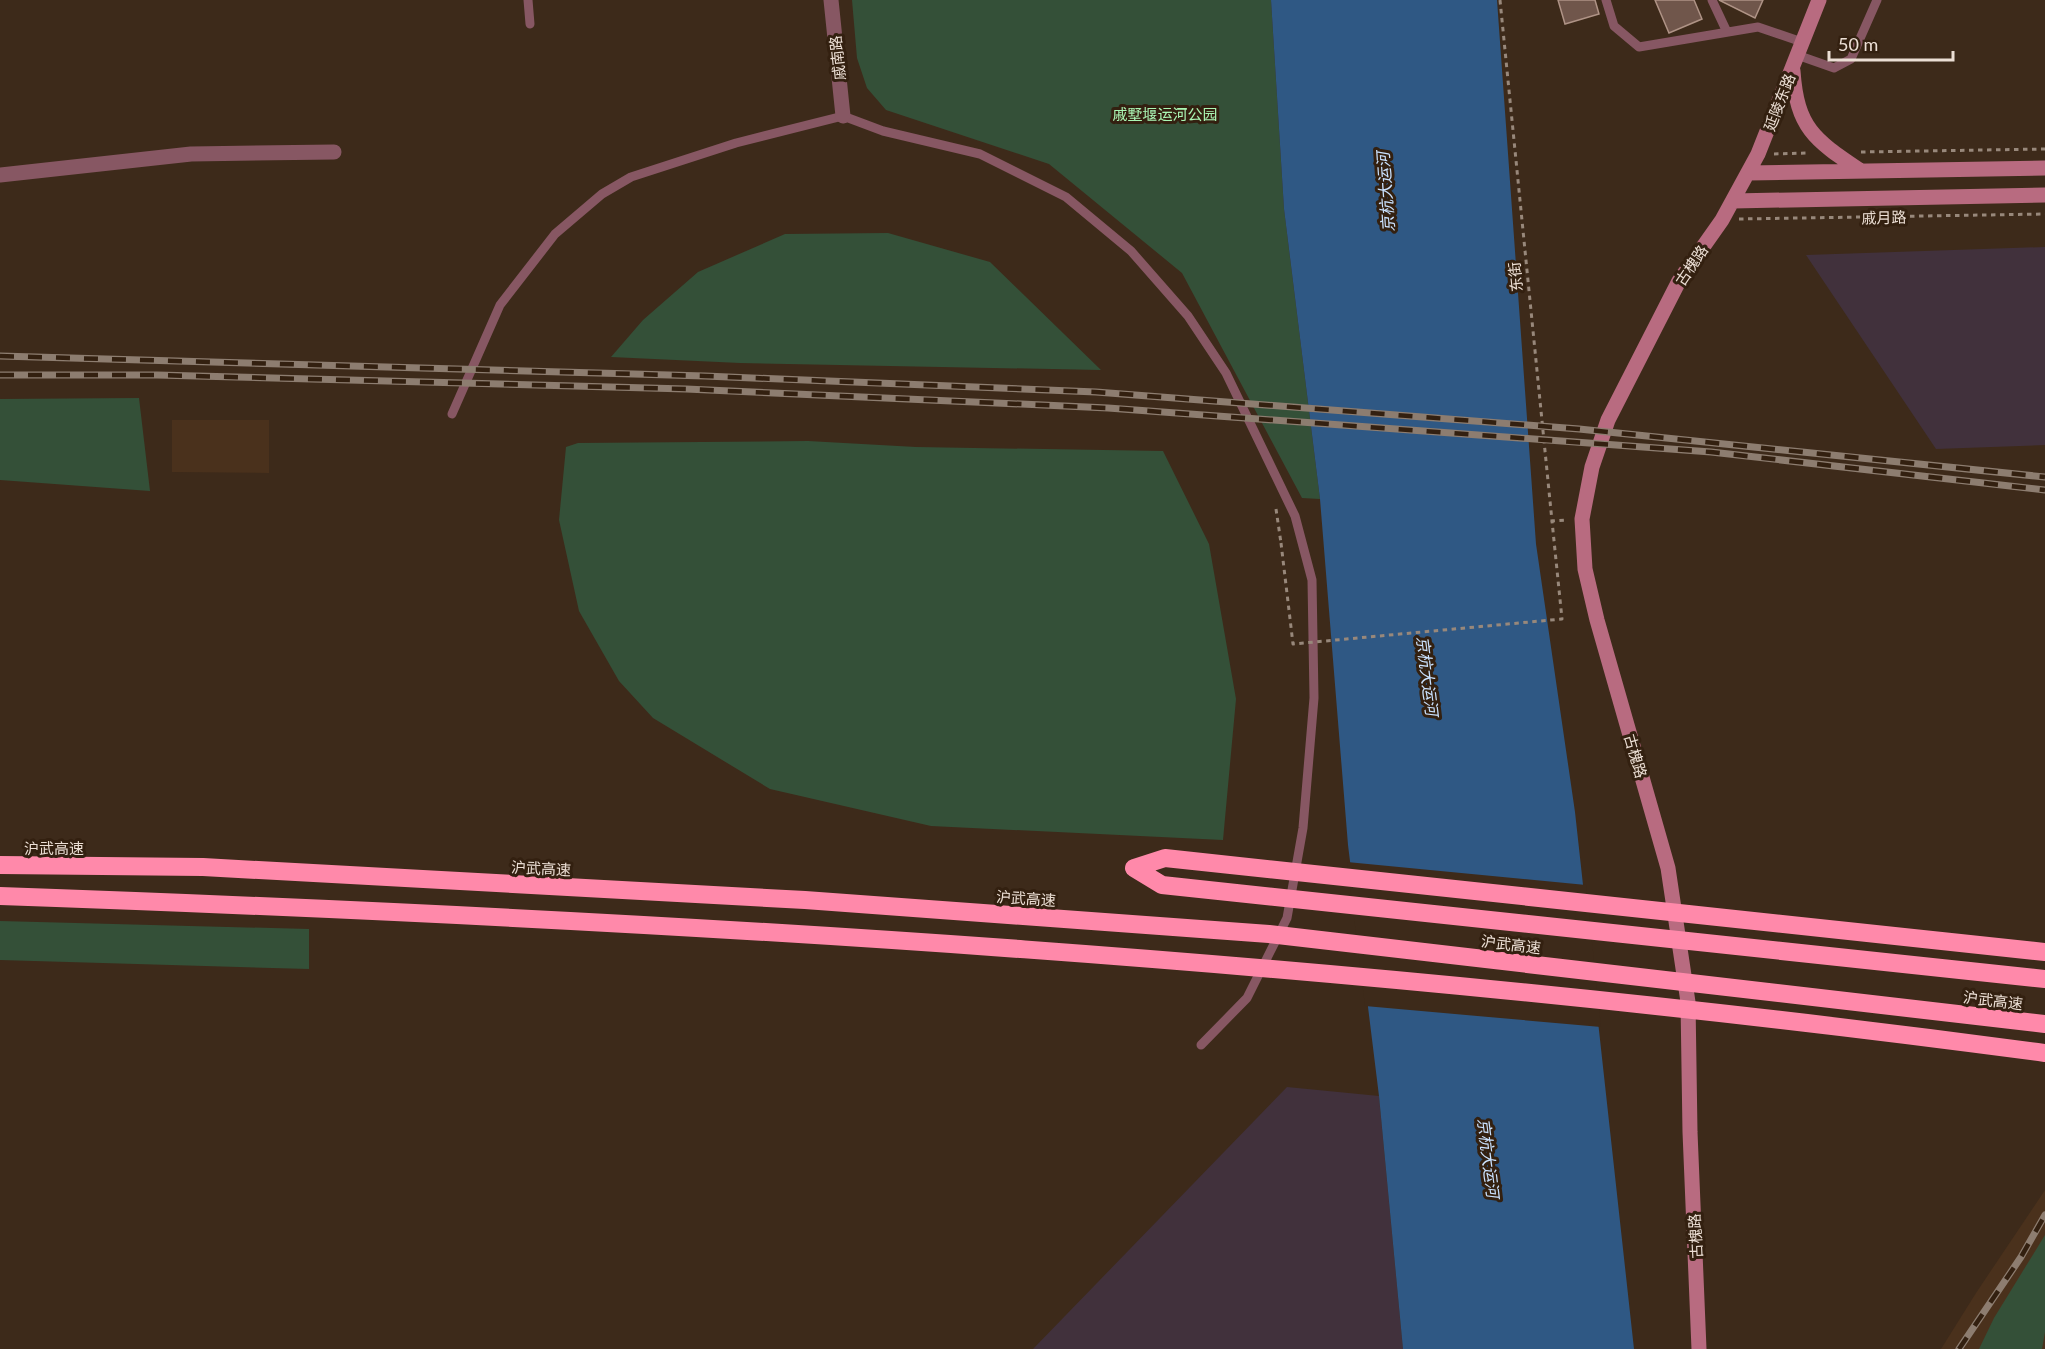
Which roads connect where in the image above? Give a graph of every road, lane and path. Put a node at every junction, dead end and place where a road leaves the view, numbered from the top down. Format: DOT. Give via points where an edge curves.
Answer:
graph roads {
  1 [pos="528,0"];
  2 [pos="831,0"];
  3 [pos="1500,0"];
  4 [pos="1606,0"];
  5 [pos="1712,0"];
  6 [pos="1819,0"];
  7 [pos="1877,0"];
  8 [pos="530,24"];
  9 [pos="1727,32"];
  10 [pos="1797,55"];
  11 [pos="843,116"];
  12 [pos="2045,149"];
  13 [pos="334,152"];
  14 [pos="1834,153"];
  15 [pos="1758,154"];
  16 [pos="2045,168"];
  17 [pos="1861,171"];
  18 [pos="1748,173"];
  19 [pos="0,175"];
  20 [pos="2045,195"];
  21 [pos="1733,201"];
  22 [pos="2045,214"];
  23 [pos="1722,220"];
  24 [pos="452,414"];
  25 [pos="1582,519"];
  26 [pos="1552,521"];
  27 [pos="1281,543"];
  28 [pos="0,865"];
  29 [pos="0,896"];
  30 [pos="2045,952"];
  31 [pos="2045,979"];
  32 [pos="2045,1024"];
  33 [pos="1202,1045"];
  34 [pos="2045,1053"];
  35 [pos="1699,1349"];
  1 -- 8 [label="lane"];
  2 -- 11 [label="street, 戚南路"];
  3 -- 26 [label="path, 东街"];
  4 -- 9 [label="lane" via="1614,26 1640,46"];
  5 -- 9 [label="lane"];
  6 -- 10 [label="street, 延陵东路"];
  7 -- 10 [label="lane" via="1851,59 1834,68"];
  9 -- 10 [label="lane" via="1758,27"];
  10 -- 14 [label="street" via="1795,100 1805,123"];
  10 -- 15 [label="street, 延陵东路"];
  11 -- 24 [label="lane" via="736,143 631,177 602,194 555,234 500,305"];
  11 -- 33 [label="lane" via="883,131 980,154 1066,197 1131,251 1188,316 1226,373 1295,516 1312,580 1314,698 1304,828 1287,918 1247,998"];
  12 -- 14 [label="path"];
  13 -- 19 [label="street" via="191,154"];
  14 -- 15 [label="path"];
  14 -- 17 [label="street"];
  15 -- 18 [label="street, 延陵东路"];
  16 -- 17 [label="street"];
  17 -- 18 [label="street"];
  18 -- 21 [label="street, 延陵东路"];
  20 -- 21 [label="street, 戚月路"];
  21 -- 23 [label="street, 古槐路"];
  22 -- 23 [label="path, 戚月路"];
  23 -- 25 [label="street, 古槐路" via="1678,281 1608,420 1592,467"];
  25 -- 26 [label="path"];
  25 -- 35 [label="street, 古槐路" via="1585,569 1597,620 1668,868 1688,1002 1689,1132"];
  26 -- 27 [label="path, 东街, bridge" via="1562,619 1293,644"];
  28 -- 32 [label="highway, 沪武高速, bridge" via="215,867 805,900 1269,934"];
  29 -- 34 [label="highway, bridge" via="347,908 894,939 1319,972 1603,1000"];
  30 -- 31 [label="highway, 沪武高速, bridge" via="1165,858 1134,868 1162,885"];
}
